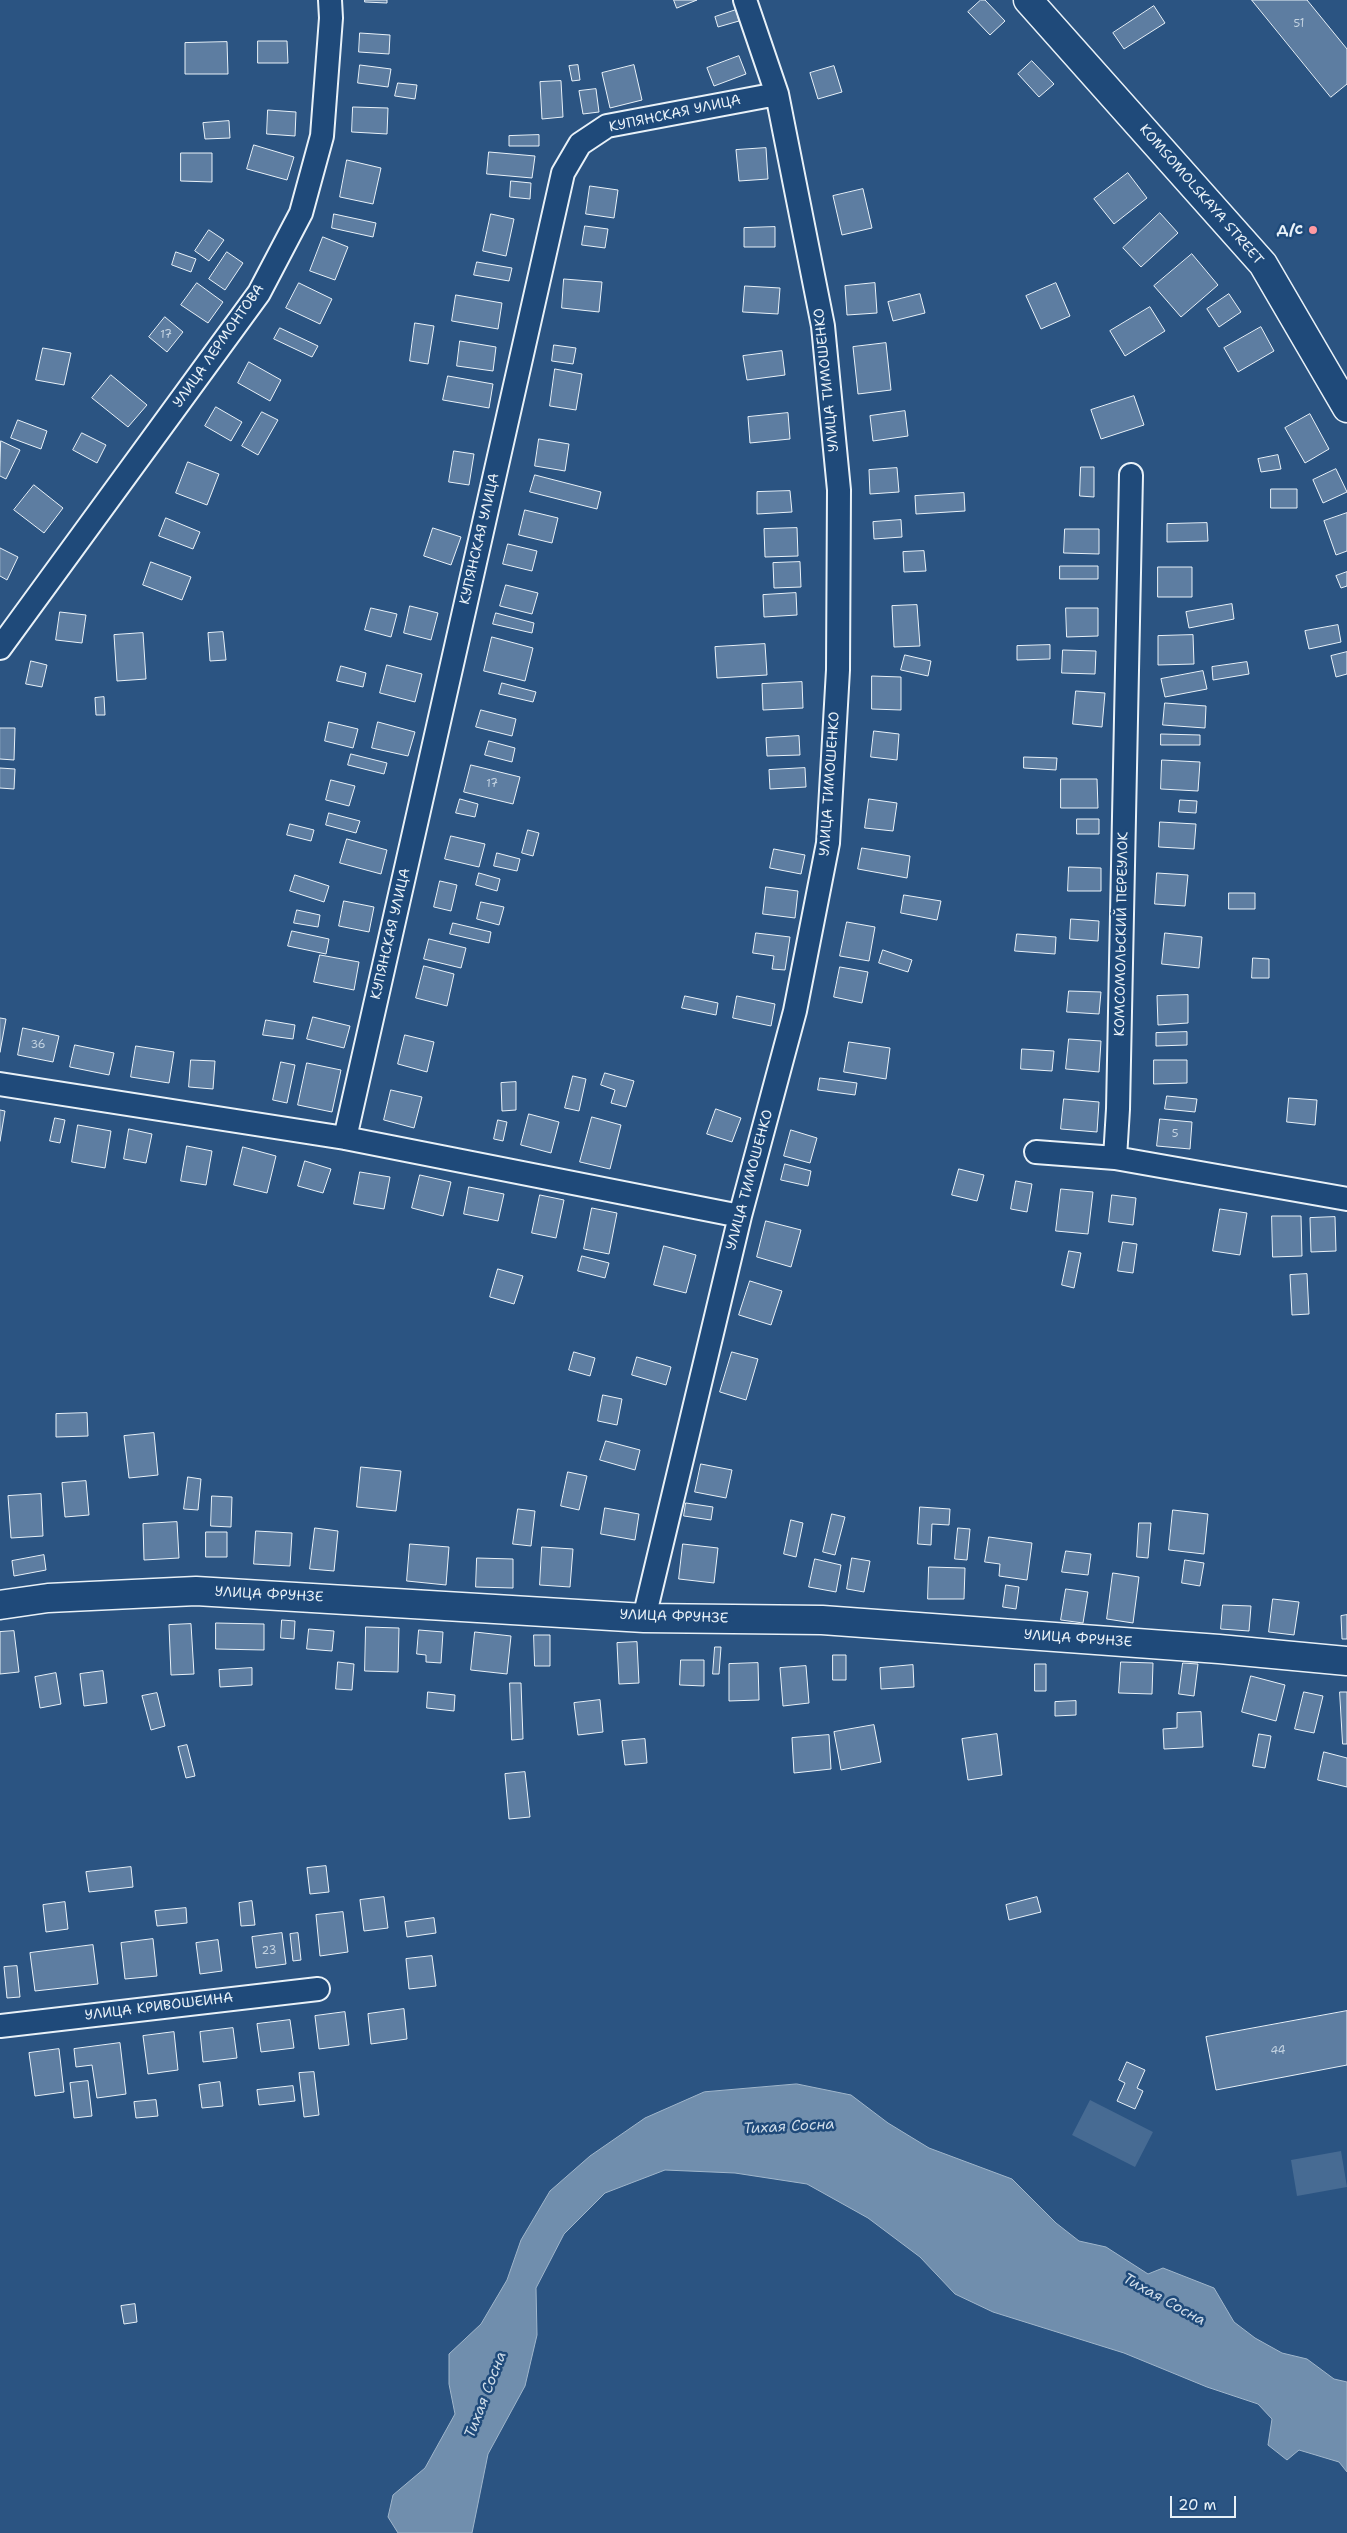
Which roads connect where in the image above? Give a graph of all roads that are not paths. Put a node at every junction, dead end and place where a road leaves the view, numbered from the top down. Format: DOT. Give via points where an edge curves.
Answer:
graph roads {
  1 [pos="330,0"];
  2 [pos="745,0"];
  3 [pos="1028,0"];
  4 [pos="777,94"];
  5 [pos="1347,408"];
  6 [pos="1131,475"];
  7 [pos="0,648"];
  8 [pos="0,1084"];
  9 [pos="345,1138"];
  10 [pos="1036,1152"];
  11 [pos="1115,1158"];
  12 [pos="1347,1199"];
  13 [pos="740,1216"];
  14 [pos="0,1605"];
  15 [pos="644,1618"];
  16 [pos="1347,1661"];
  17 [pos="318,1989"];
  18 [pos="0,2026"];
  1 -- 7 [label="street, УЛИЦА ЛЕРМОНТОВА" via="332,18 322,136 301,213 259,293"];
  2 -- 4 [label="street, УЛИЦА ТИМОШЕНКО"];
  3 -- 5 [label="street, KOMSOMOLSKAYA STREET" via="1263,264"];
  4 -- 9 [label="street, КУПЯНСКАЯ УЛИЦА" via="607,126 580,144 563,173"];
  4 -- 13 [label="street, УЛИЦА ТИМОШЕНКО" via="823,326 838,490 838,670 828,843 795,1011"];
  6 -- 11 [label="street, КОМСОМОЛЬСКИЙ ПЕРЕУЛОК"];
  8 -- 9 [label="street"];
  9 -- 13 [label="street"];
  10 -- 11 [label="street"];
  11 -- 12 [label="street"];
  13 -- 15 [label="street, УЛИЦА ТИМОШЕНКО"];
  14 -- 15 [label="street, УЛИЦА ФРУНЗЕ" via="48,1598 196,1591"];
  15 -- 16 [label="street, УЛИЦА ФРУНЗЕ" via="822,1620"];
  17 -- 18 [label="street, УЛИЦА КРИВОШЕИНА"];
}
